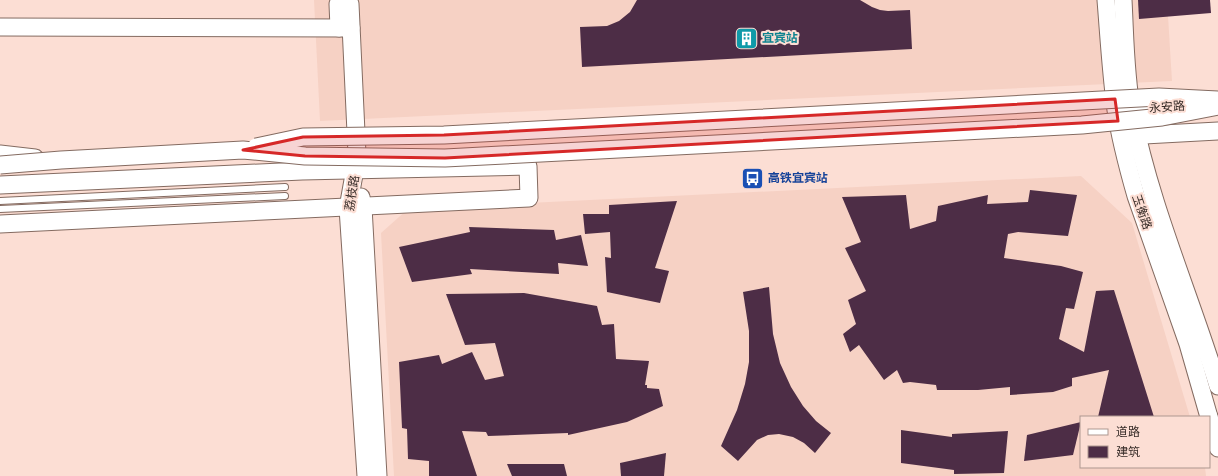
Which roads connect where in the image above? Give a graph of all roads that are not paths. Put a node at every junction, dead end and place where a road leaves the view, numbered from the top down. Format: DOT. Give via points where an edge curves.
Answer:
graph roads {
  1 [pos="1106,0"];
  2 [pos="1123,0"];
  3 [pos="344,4"];
  4 [pos="0,27"];
  5 [pos="345,28"];
  6 [pos="1218,100"];
  7 [pos="1218,106"];
  8 [pos="1124,110"];
  9 [pos="1218,131"];
  10 [pos="1129,136"];
  11 [pos="243,150"];
  12 [pos="0,154"];
  13 [pos="61,160"];
  14 [pos="0,165"];
  15 [pos="355,169"];
  16 [pos="0,186"];
  17 [pos="285,187"];
  18 [pos="285,196"];
  19 [pos="0,200"];
  20 [pos="355,207"];
  21 [pos="0,209"];
  22 [pos="0,224"];
  23 [pos="1218,386"];
  24 [pos="1208,413"];
  25 [pos="1210,420"];
  26 [pos="1218,448"];
  27 [pos="372,470"];
  1 -- 8 [label="street, 玉衡路" via="1111,73"];
  2 -- 8 [label="street, 玉衡路"];
  3 -- 5 [label="street, 荔枝路"];
  4 -- 5 [label="street"];
  5 -- 15 [label="street, 荔枝路" via="357,154"];
  6 -- 11 [label="street, bridge" via="1159,97 444,135 303,136"];
  7 -- 8 [label="street, 永安路"];
  7 -- 11 [label="street, bridge" via="1162,117 1082,125 445,158 305,156"];
  8 -- 10 [label="street, 玉衡路"];
  9 -- 10 [label="street"];
  10 -- 23 [label="street, 玉衡路" via="1152,193"];
  10 -- 24 [label="street, 玉衡路" via="1136,196 1188,344"];
  11 -- 13 [label="street, bridge"];
  12 -- 13 [label="street, bridge"];
  13 -- 14 [label="street, bridge"];
  15 -- 16 [label="street"];
  15 -- 20 [label="street, 荔枝路"];
  15 -- 20 [label="street" via="528,166 529,198"];
  17 -- 19 [label="lane"];
  18 -- 21 [label="lane"];
  20 -- 22 [label="street"];
  20 -- 27 [label="street, 荔枝路"];
  25 -- 26 [label="street, 玉衡路"];
}
